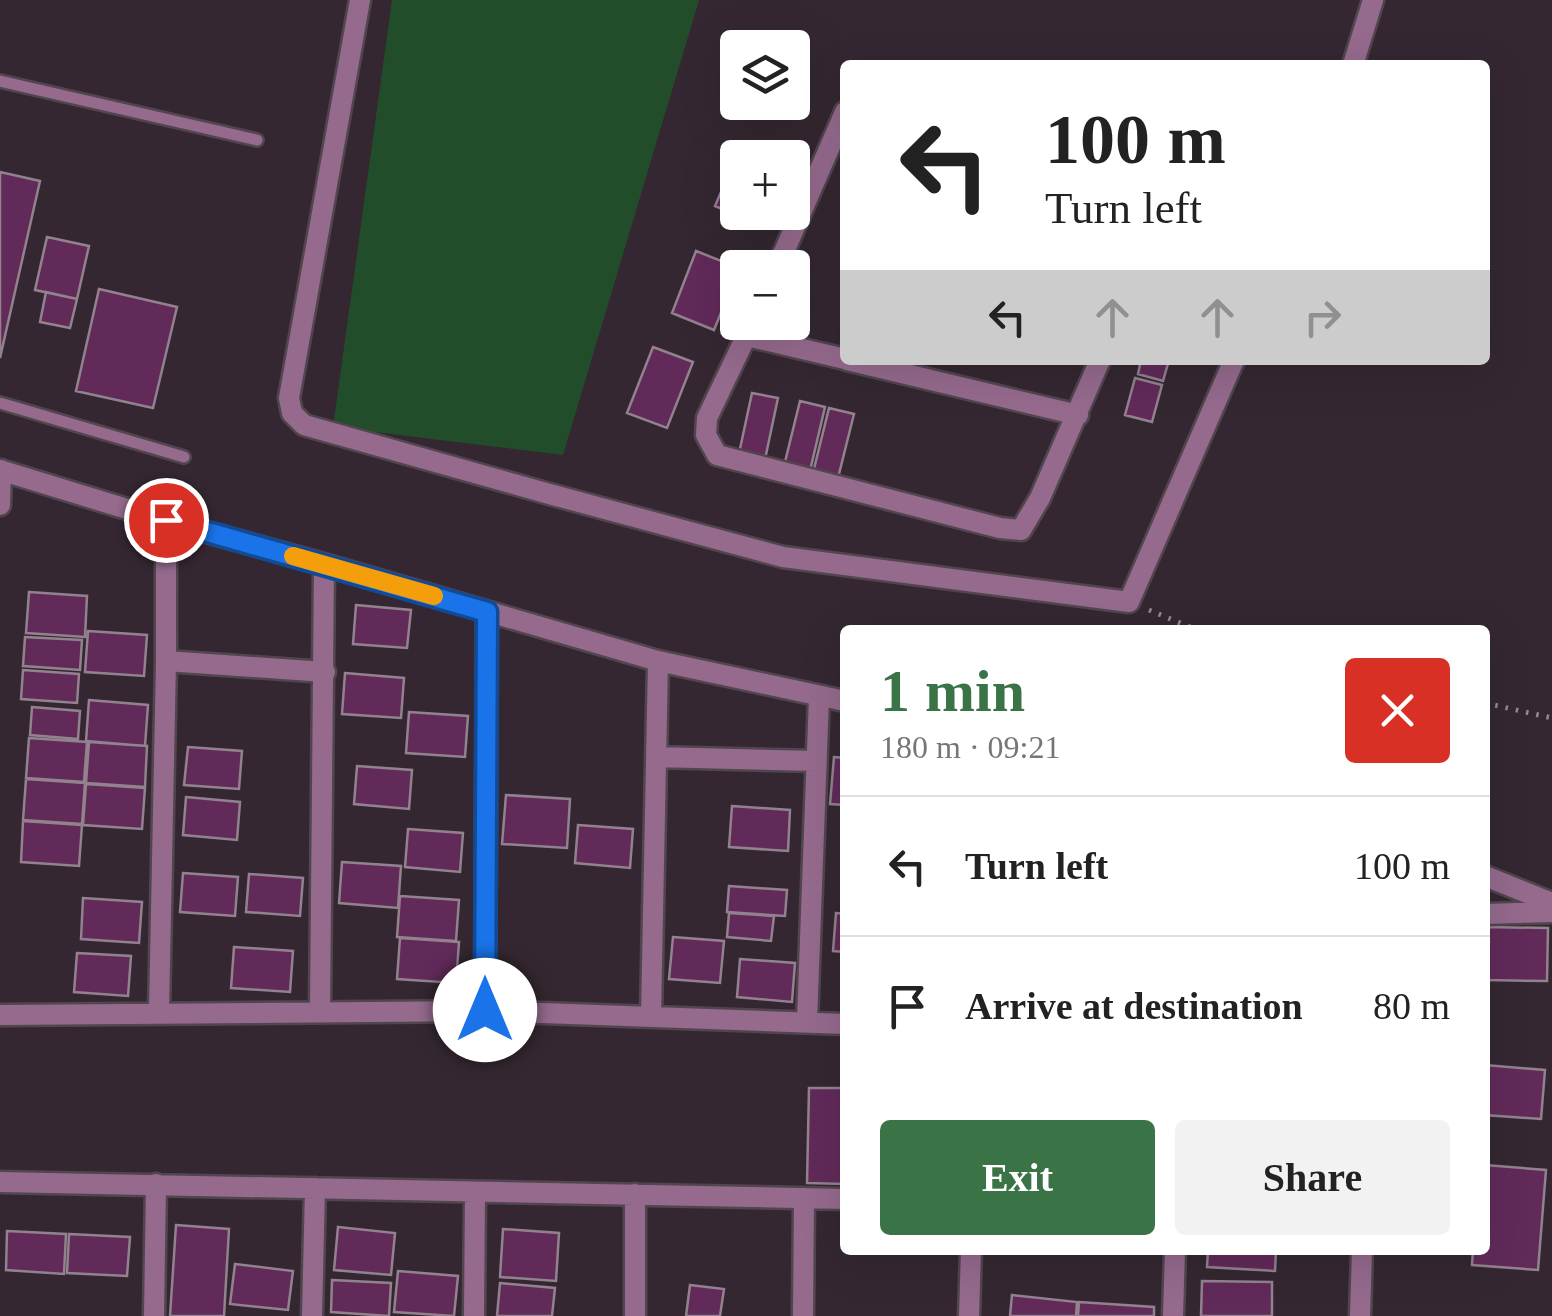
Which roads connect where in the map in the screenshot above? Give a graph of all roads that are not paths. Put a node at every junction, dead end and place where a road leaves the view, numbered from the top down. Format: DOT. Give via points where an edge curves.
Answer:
graph roads {
  1 [pos="360,0"];
  2 [pos="1373,0"];
  3 [pos="1355,60"];
  4 [pos="0,81"];
  5 [pos="840,123"];
  6 [pos="258,140"];
  7 [pos="785,250"];
  8 [pos="745,340"];
  9 [pos="784,340"];
  10 [pos="840,358"];
  11 [pos="867,365"];
  12 [pos="1098,365"];
  13 [pos="1232,365"];
  14 [pos="0,402"];
  15 [pos="1078,415"];
  16 [pos="184,457"];
  17 [pos="0,470"];
  18 [pos="0,505"];
  19 [pos="166,520"];
  20 [pos="324,564"];
  21 [pos="487,612"];
  22 [pos="166,661"];
  23 [pos="658,661"];
  24 [pos="325,672"];
  25 [pos="819,697"];
  26 [pos="840,700"];
  27 [pos="656,757"];
  28 [pos="816,762"];
  29 [pos="1490,878"];
  30 [pos="1552,903"];
  31 [pos="1552,912"];
  32 [pos="1490,914"];
  33 [pos="320,1010"];
  34 [pos="485,1010"];
  35 [pos="159,1012"];
  36 [pos="0,1015"];
  37 [pos="651,1015"];
  38 [pos="807,1022"];
  39 [pos="840,1024"];
  40 [pos="0,1182"];
  41 [pos="156,1184"];
  42 [pos="316,1188"];
  43 [pos="474,1192"];
  44 [pos="635,1194"];
  45 [pos="804,1198"];
  46 [pos="840,1198"];
  47 [pos="971,1255"];
  48 [pos="1175,1255"];
  49 [pos="1362,1255"];
  50 [pos="154,1316"];
  51 [pos="312,1316"];
  52 [pos="474,1316"];
  53 [pos="636,1316"];
  54 [pos="803,1316"];
  55 [pos="970,1316"];
  56 [pos="1174,1316"];
  57 [pos="1360,1316"];
  1 -- 13 [label="street" via="289,398 292,414 304,424 783,557 1129,602"];
  2 -- 3 [label="street"];
  4 -- 6 [label="lane"];
  5 -- 7 [label="street"];
  8 -- 15 [label="street" via="707,418 706,435 717,455 1000,528 1022,530"];
  9 -- 10 [label="street"];
  11 -- 15 [label="street"];
  12 -- 15 [label="street"];
  14 -- 16 [label="lane"];
  17 -- 18 [label="street"];
  17 -- 19 [label="street"];
  19 -- 20 [label="street"];
  19 -- 22 [label="street"];
  20 -- 21 [label="street"];
  20 -- 24 [label="street"];
  21 -- 23 [label="street"];
  21 -- 34 [label="street"];
  22 -- 24 [label="street"];
  22 -- 35 [label="street"];
  23 -- 25 [label="street"];
  23 -- 27 [label="street"];
  24 -- 33 [label="street"];
  25 -- 26 [label="street"];
  25 -- 28 [label="street"];
  27 -- 28 [label="street"];
  27 -- 37 [label="street"];
  28 -- 38 [label="street"];
  29 -- 30 [label="street"];
  31 -- 32 [label="street"];
  33 -- 34 [label="street"];
  33 -- 35 [label="street"];
  34 -- 37 [label="street"];
  35 -- 36 [label="street"];
  37 -- 38 [label="street"];
  38 -- 39 [label="street"];
  40 -- 41 [label="street"];
  41 -- 42 [label="street"];
  41 -- 50 [label="street"];
  42 -- 43 [label="street"];
  42 -- 51 [label="street"];
  43 -- 44 [label="street"];
  43 -- 52 [label="street"];
  44 -- 45 [label="street"];
  44 -- 53 [label="street"];
  45 -- 46 [label="street"];
  45 -- 54 [label="street"];
  47 -- 55 [label="street"];
  48 -- 56 [label="street"];
  49 -- 57 [label="street"];
}
